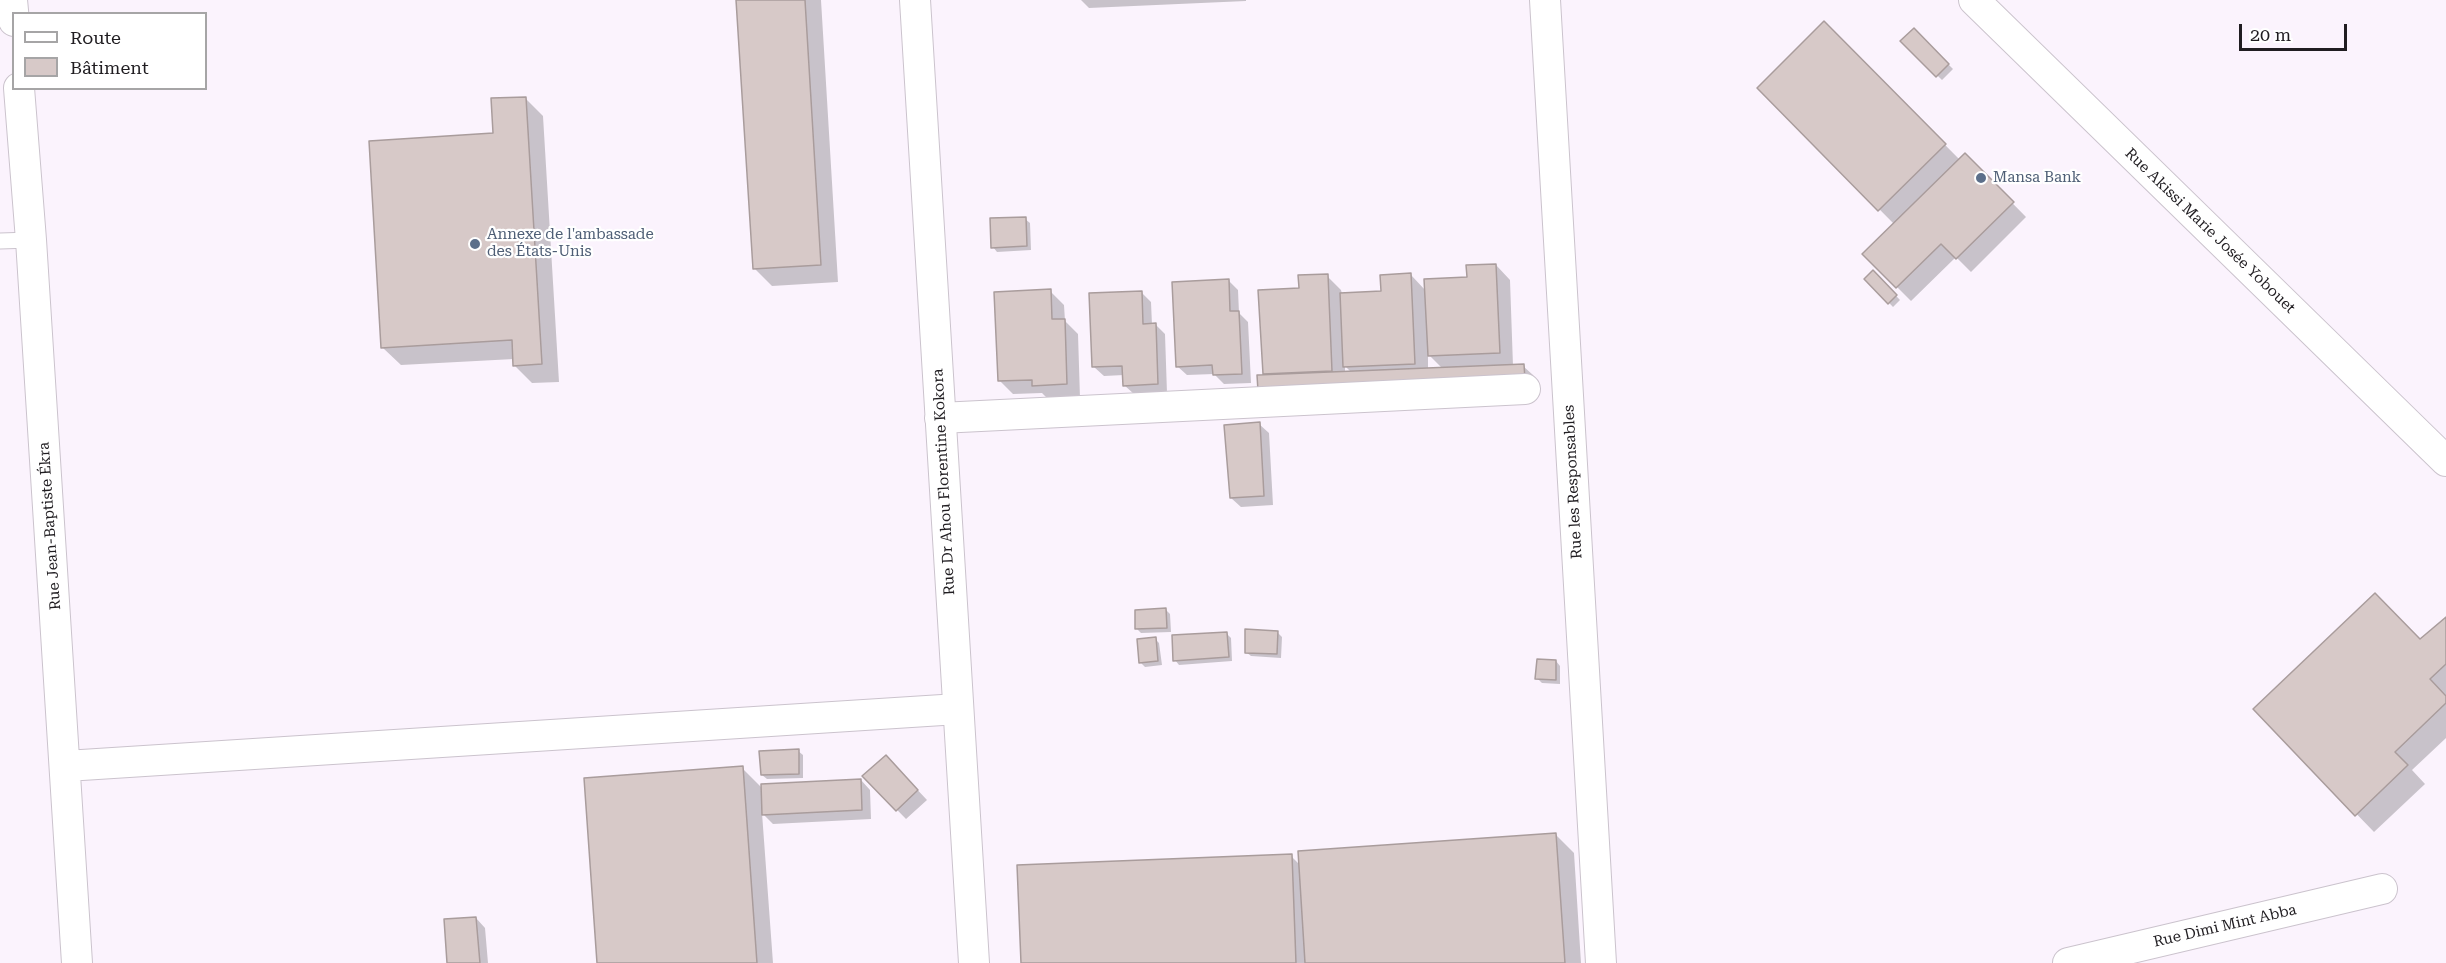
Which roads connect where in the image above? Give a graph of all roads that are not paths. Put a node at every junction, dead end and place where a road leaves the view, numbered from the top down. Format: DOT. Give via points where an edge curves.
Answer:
graph roads {
  1 [pos="915,0"];
  2 [pos="1545,0"];
  3 [pos="1974,0"];
  4 [pos="19,90"];
  5 [pos="31,240"];
  6 [pos="0,241"];
  7 [pos="1525,389"];
  8 [pos="940,418"];
  9 [pos="2446,461"];
  10 [pos="957,710"];
  11 [pos="66,766"];
  12 [pos="2382,889"];
  13 [pos="77,963"];
  14 [pos="974,963"];
  15 [pos="1601,963"];
  16 [pos="2068,963"];
  1 -- 8 [label="street, Rue Dr Ahou Florentine Kokora"];
  2 -- 15 [label="street, Rue les Responsables"];
  3 -- 9 [label="street, Rue Akissi Marie Josée Yobouet"];
  4 -- 5 [label="street, Rue Jean-Baptiste Ékra"];
  5 -- 6 [label="lane"];
  5 -- 11 [label="street, Rue Jean-Baptiste Ékra"];
  7 -- 8 [label="street"];
  8 -- 10 [label="street, Rue Dr Ahou Florentine Kokora"];
  10 -- 11 [label="street"];
  10 -- 14 [label="street, Rue Dr Ahou Florentine Kokora"];
  11 -- 13 [label="street, Rue Jean-Baptiste Ékra"];
  12 -- 16 [label="street, Rue Dimi Mint Abba"];
}
